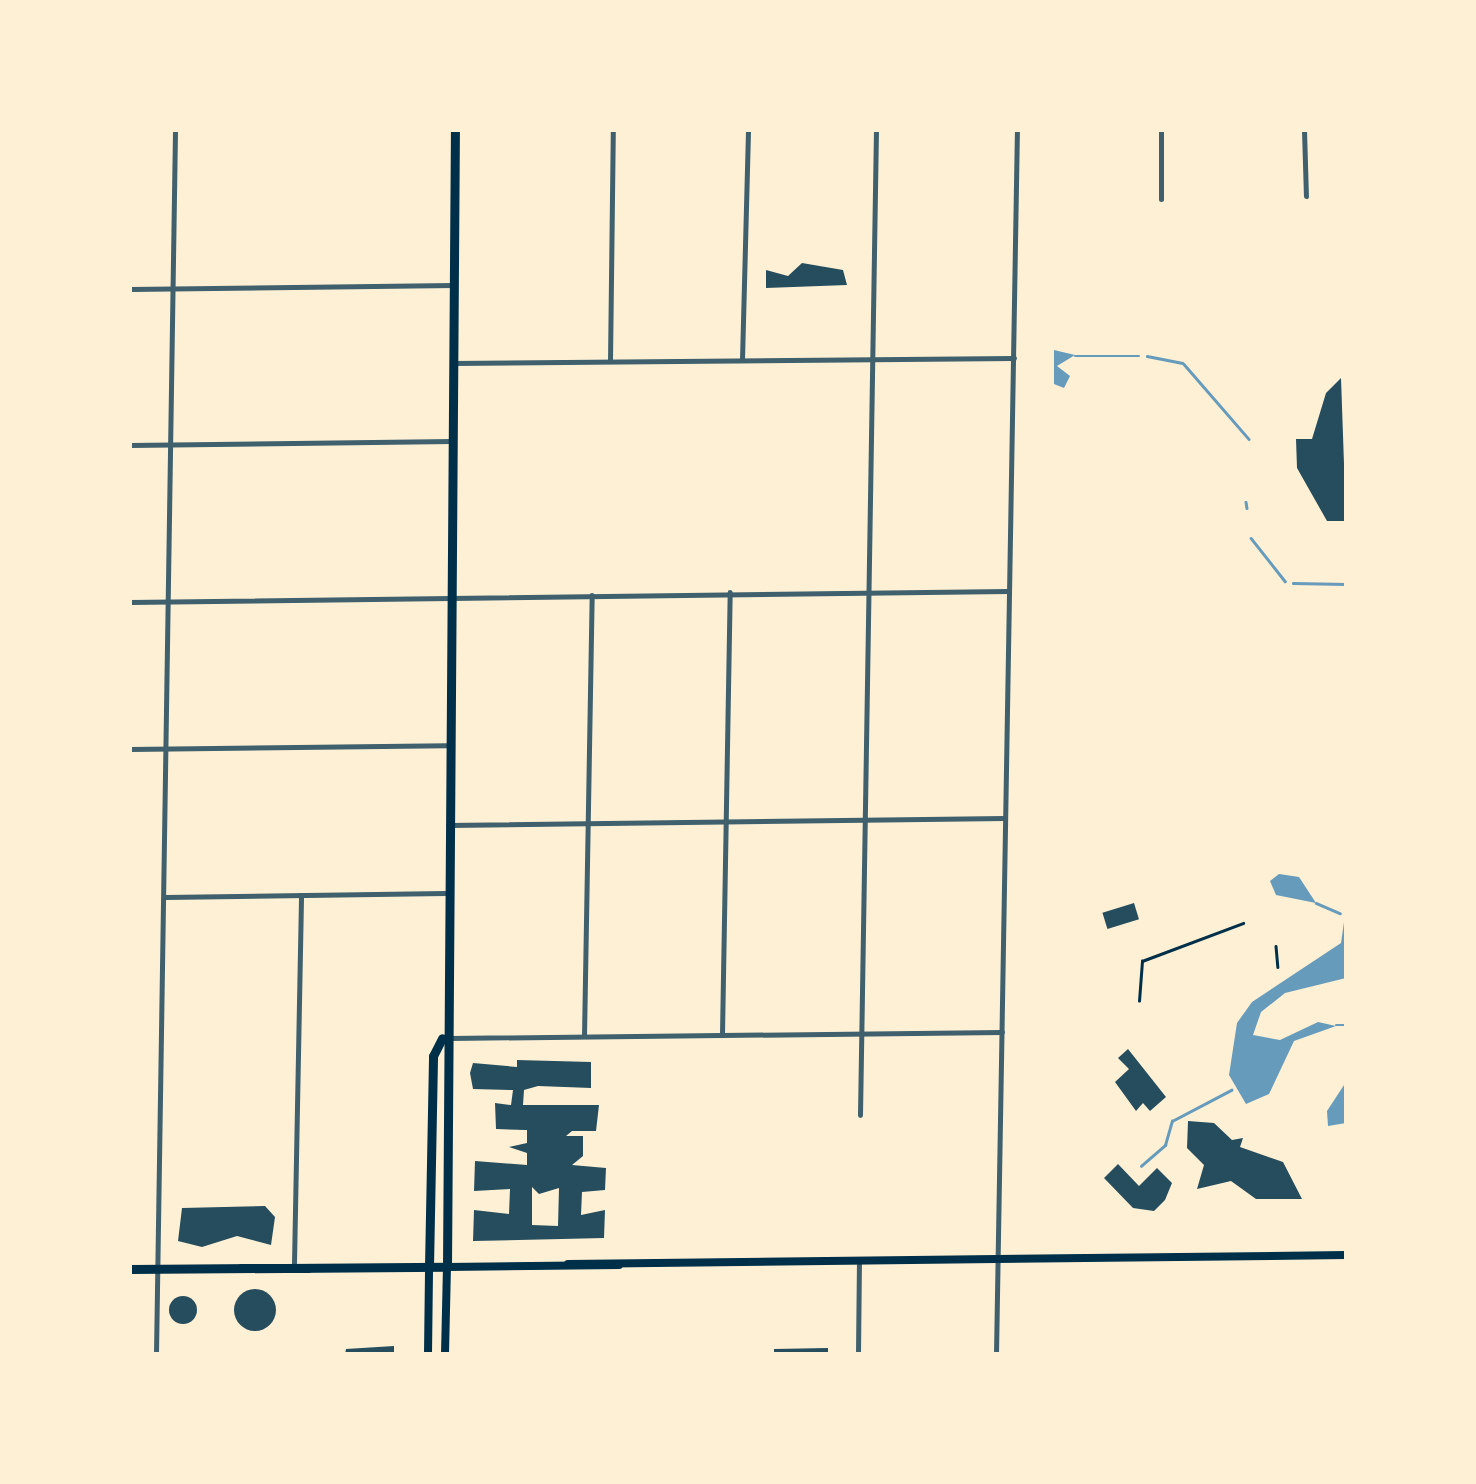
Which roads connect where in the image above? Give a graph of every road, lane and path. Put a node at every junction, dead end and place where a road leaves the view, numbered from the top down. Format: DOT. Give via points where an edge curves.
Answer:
graph roads {
  1 [pos="175,130"];
  2 [pos="455,130"];
  3 [pos="613,130"];
  4 [pos="748,130"];
  5 [pos="876,130"];
  6 [pos="1017,130"];
  7 [pos="1161,130"];
  8 [pos="1304,130"];
  9 [pos="1306,196"];
  10 [pos="1161,199"];
  11 [pos="454,285"];
  12 [pos="130,288"];
  13 [pos="174,288"];
  14 [pos="1014,358"];
  15 [pos="872,359"];
  16 [pos="742,360"];
  17 [pos="610,361"];
  18 [pos="453,362"];
  19 [pos="452,441"];
  20 [pos="130,444"];
  21 [pos="172,444"];
  22 [pos="1008,591"];
  23 [pos="730,592"];
  24 [pos="869,592"];
  25 [pos="592,595"];
  26 [pos="450,598"];
  27 [pos="170,601"];
  28 [pos="130,602"];
  29 [pos="448,746"];
  30 [pos="167,748"];
  31 [pos="130,749"];
  32 [pos="1005,818"];
  33 [pos="865,820"];
  34 [pos="726,821"];
  35 [pos="588,822"];
  36 [pos="446,825"];
  37 [pos="445,893"];
  38 [pos="301,895"];
  39 [pos="165,897"];
  40 [pos="1243,923"];
  41 [pos="1276,946"];
  42 [pos="1278,966"];
  43 [pos="1139,1000"];
  44 [pos="1002,1032"];
  45 [pos="862,1033"];
  46 [pos="722,1035"];
  47 [pos="584,1036"];
  48 [pos="442,1038"];
  49 [pos="860,1115"];
  50 [pos="1346,1255"];
  51 [pos="998,1258"];
  52 [pos="859,1260"];
  53 [pos="294,1263"];
  54 [pos="448,1266"];
  55 [pos="429,1267"];
  56 [pos="241,1268"];
  57 [pos="308,1268"];
  58 [pos="157,1269"];
  59 [pos="130,1270"];
  60 [pos="156,1354"];
  61 [pos="428,1354"];
  62 [pos="445,1354"];
  63 [pos="858,1354"];
  64 [pos="996,1354"];
  1 -- 13 [label="street"];
  2 -- 11 [label="main road"];
  3 -- 17 [label="street"];
  4 -- 16 [label="street"];
  5 -- 15 [label="street"];
  6 -- 14 [label="street"];
  7 -- 10 [label="street"];
  8 -- 9 [label="street"];
  11 -- 13 [label="street"];
  11 -- 18 [label="main road"];
  12 -- 13 [label="street"];
  13 -- 21 [label="street"];
  14 -- 15 [label="street"];
  14 -- 22 [label="street"];
  15 -- 16 [label="street"];
  15 -- 24 [label="street"];
  16 -- 17 [label="street"];
  17 -- 18 [label="street"];
  18 -- 19 [label="main road"];
  19 -- 21 [label="street"];
  19 -- 26 [label="main road"];
  20 -- 21 [label="street"];
  21 -- 27 [label="street"];
  22 -- 24 [label="street"];
  22 -- 32 [label="street"];
  23 -- 24 [label="street"];
  23 -- 25 [label="street"];
  23 -- 34 [label="street"];
  24 -- 33 [label="street"];
  25 -- 26 [label="street"];
  25 -- 35 [label="street"];
  26 -- 27 [label="street"];
  26 -- 29 [label="main road"];
  27 -- 28 [label="street"];
  27 -- 30 [label="street"];
  29 -- 30 [label="street"];
  29 -- 36 [label="main road"];
  30 -- 31 [label="street"];
  30 -- 39 [label="street"];
  32 -- 33 [label="street"];
  32 -- 44 [label="street"];
  33 -- 34 [label="street"];
  33 -- 45 [label="street"];
  34 -- 35 [label="street"];
  34 -- 46 [label="street"];
  35 -- 36 [label="street"];
  35 -- 47 [label="street"];
  36 -- 37 [label="main road"];
  37 -- 38 [label="street"];
  37 -- 48 [label="main road"];
  38 -- 39 [label="street"];
  38 -- 53 [label="street"];
  39 -- 58 [label="street"];
  40 -- 43 [label="path" via="1142,961"];
  41 -- 42 [label="path"];
  44 -- 45 [label="street"];
  44 -- 51 [label="street"];
  45 -- 46 [label="street"];
  45 -- 49 [label="street"];
  46 -- 47 [label="street"];
  47 -- 48 [label="street"];
  48 -- 54 [label="main road" via="450,1056"];
  48 -- 55 [label="main road" via="433,1056"];
  50 -- 51 [label="main road"];
  51 -- 52 [label="main road"];
  51 -- 64 [label="street"];
  52 -- 54 [label="main road"];
  52 -- 63 [label="street"];
  53 -- 56 [label="main road"];
  53 -- 57 [label="main road"];
  54 -- 55 [label="main road"];
  54 -- 62 [label="main road"];
  55 -- 57 [label="main road"];
  55 -- 61 [label="main road"];
  56 -- 57 [label="main road"];
  56 -- 58 [label="main road"];
  58 -- 59 [label="main road"];
  58 -- 60 [label="street"];
}
